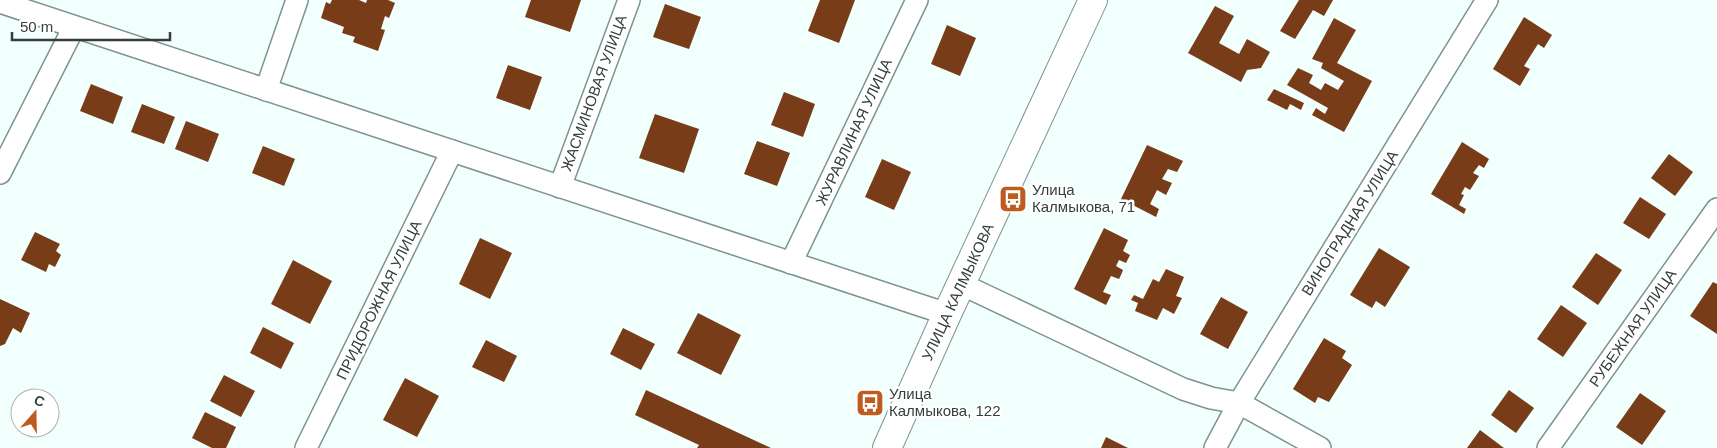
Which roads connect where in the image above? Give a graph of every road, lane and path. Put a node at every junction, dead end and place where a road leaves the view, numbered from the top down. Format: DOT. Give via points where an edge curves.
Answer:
graph roads {
  1 [pos="298,0"];
  2 [pos="629,0"];
  3 [pos="917,0"];
  4 [pos="1093,0"];
  5 [pos="1487,0"];
  6 [pos="0,2"];
  7 [pos="74,27"];
  8 [pos="266,90"];
  9 [pos="452,152"];
  10 [pos="0,173"];
  11 [pos="560,187"];
  12 [pos="1717,209"];
  13 [pos="791,263"];
  14 [pos="961,284"];
  15 [pos="947,314"];
  16 [pos="1240,403"];
  17 [pos="306,448"];
  18 [pos="887,448"];
  19 [pos="1215,448"];
  20 [pos="1320,448"];
  21 [pos="1548,448"];
  1 -- 8 [label="street"];
  2 -- 11 [label="street, ЖАСМИНОВАЯ УЛИЦА"];
  3 -- 13 [label="street, ЖУРАВЛИНАЯ УЛИЦА"];
  4 -- 14 [label="main road, УЛИЦА КАЛМЫКОВА"];
  5 -- 16 [label="street, ВИНОГРАДНАЯ УЛИЦА"];
  6 -- 7 [label="street"];
  7 -- 8 [label="street"];
  7 -- 10 [label="street"];
  8 -- 9 [label="street"];
  9 -- 11 [label="street"];
  9 -- 17 [label="street, ПРИДОРОЖНАЯ УЛИЦА"];
  11 -- 13 [label="street"];
  12 -- 21 [label="street, РУБЕЖНАЯ УЛИЦА"];
  13 -- 15 [label="street"];
  14 -- 15 [label="main road, УЛИЦА КАЛМЫКОВА"];
  14 -- 16 [label="street" via="1183,389"];
  15 -- 18 [label="main road, УЛИЦА КАЛМЫКОВА"];
  16 -- 19 [label="street, ВИНОГРАДНАЯ УЛИЦА"];
  16 -- 20 [label="street"];
}
